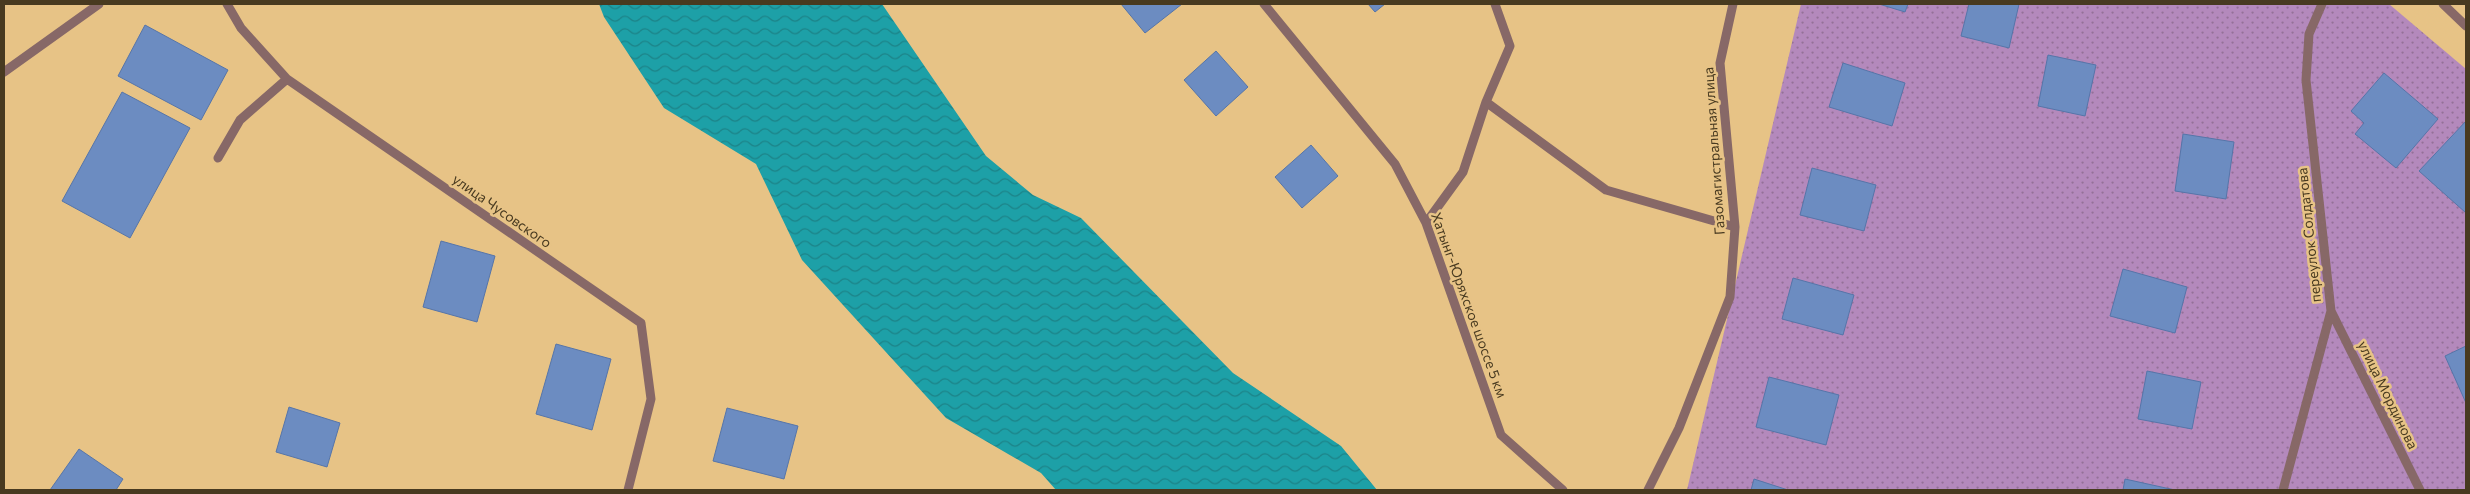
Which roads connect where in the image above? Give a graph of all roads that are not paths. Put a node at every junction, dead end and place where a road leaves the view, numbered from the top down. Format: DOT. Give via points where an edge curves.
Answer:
graph roads {
  1 [pos="99,4"];
  2 [pos="228,4"];
  3 [pos="1264,4"];
  4 [pos="1495,4"];
  5 [pos="1733,4"];
  6 [pos="2322,4"];
  7 [pos="2443,4"];
  8 [pos="2466,26"];
  9 [pos="4,72"];
  10 [pos="287,79"];
  11 [pos="1486,102"];
  12 [pos="218,158"];
  13 [pos="1426,223"];
  14 [pos="1735,227"];
  15 [pos="2331,311"];
  16 [pos="628,490"];
  17 [pos="1563,490"];
  18 [pos="1648,490"];
  19 [pos="2283,490"];
  20 [pos="2420,490"];
  1 -- 9 [label="street"];
  2 -- 10 [label="street, улица Чусовского" via="241,28"];
  3 -- 13 [label="street, Хатынг-Юряхское шоссе 5 км" via="1395,164"];
  4 -- 11 [label="street" via="1510,46"];
  5 -- 14 [label="street, Газомагистральная улица" via="1720,63"];
  6 -- 15 [label="street, переулок Солдатова" via="2309,34 2306,80"];
  7 -- 8 [label="street"];
  10 -- 12 [label="street" via="240,120"];
  10 -- 16 [label="street, улица Чусовского" via="641,323 651,400"];
  11 -- 13 [label="street" via="1463,172"];
  11 -- 14 [label="street" via="1606,190"];
  13 -- 17 [label="street, Хатынг-Юряхское шоссе 5 км" via="1501,435"];
  14 -- 18 [label="street, Газомагистральная улица" via="1730,297 1679,428"];
  15 -- 19 [label="street, переулок Солдатова"];
  15 -- 20 [label="street, улица Мординова"];
}
